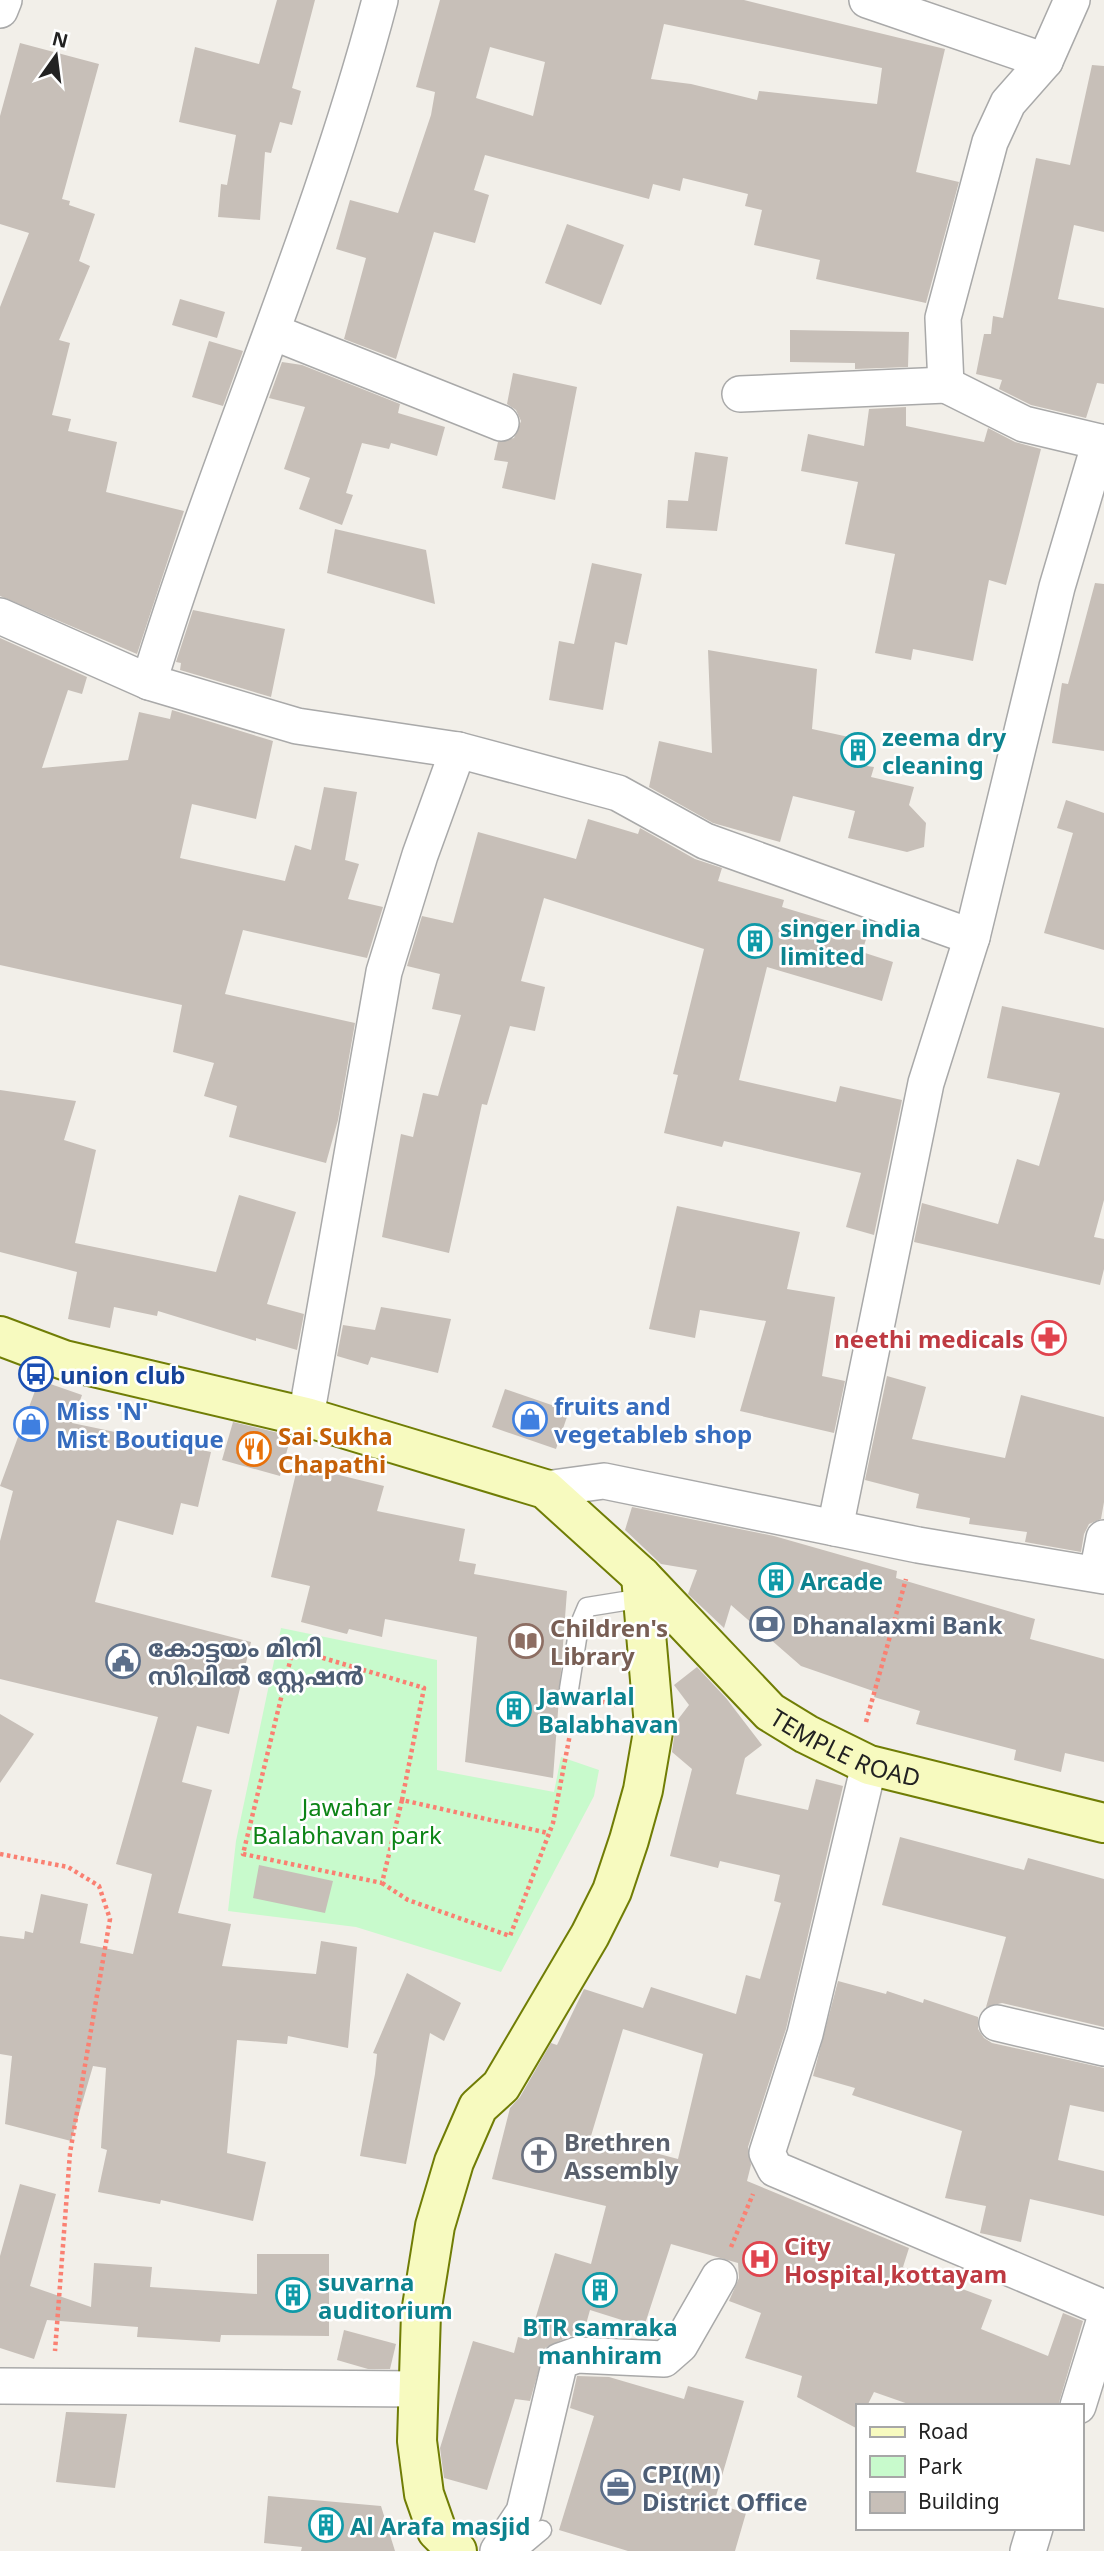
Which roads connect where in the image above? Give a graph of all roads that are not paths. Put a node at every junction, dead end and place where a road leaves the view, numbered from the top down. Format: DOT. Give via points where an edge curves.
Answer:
graph roads {
  1 [pos="4,0"];
  2 [pos="380,0"];
  3 [pos="867,0"];
  4 [pos="1072,0"];
  5 [pos="0,10"];
  6 [pos="1045,61"];
  7 [pos="273,332"];
  8 [pos="946,385"];
  9 [pos="740,394"];
  10 [pos="501,423"];
  11 [pos="1102,443"];
  12 [pos="0,615"];
  13 [pos="149,682"];
  14 [pos="458,750"];
  15 [pos="972,937"];
  16 [pos="0,1336"];
  17 [pos="306,1417"];
  18 [pos="545,1489"];
  19 [pos="835,1528"];
  20 [pos="1104,1538"];
  21 [pos="1100,1575"];
  22 [pos="642,1587"];
  23 [pos="570,1696"];
  24 [pos="862,1763"];
  25 [pos="1104,1823"];
  26 [pos="997,2023"];
  27 [pos="1104,2048"];
  28 [pos="719,2277"];
  29 [pos="1104,2308"];
  30 [pos="1104,2322"];
  31 [pos="0,2386"];
  32 [pos="418,2389"];
  33 [pos="1079,2404"];
  34 [pos="542,2530"];
  35 [pos="1034,2530"];
  36 [pos="457,2551"];
  37 [pos="498,2551"];
  38 [pos="517,2551"];
  39 [pos="1028,2551"];
  1 -- 5 [label="street"];
  2 -- 7 [label="street" via="365,58"];
  3 -- 6 [label="street"];
  4 -- 6 [label="street"];
  6 -- 8 [label="street" via="1008,103 990,142 943,318"];
  7 -- 10 [label="street"];
  7 -- 13 [label="street"];
  8 -- 9 [label="street"];
  8 -- 11 [label="street" via="1024,424"];
  11 -- 15 [label="street" via="1057,587"];
  12 -- 13 [label="street"];
  13 -- 14 [label="street" via="297,726"];
  14 -- 15 [label="street" via="618,793 705,841"];
  14 -- 17 [label="street" via="384,972"];
  15 -- 19 [label="street" via="926,1083"];
  16 -- 17 [label="main road" via="64,1360"];
  17 -- 18 [label="main road"];
  18 -- 19 [label="street" via="604,1480"];
  18 -- 22 [label="main road, TEMPLE ROAD"];
  19 -- 21 [label="street"];
  20 -- 21 [label="street"];
  22 -- 23 [label="lane" via="587,1607 579,1626"];
  22 -- 24 [label="main road, TEMPLE ROAD" via="770,1712"];
  22 -- 32 [label="main road" via="654,1726 643,1790 612,1891 590,1935 501,2086 478,2106 454,2162 435,2226 421,2313"];
  24 -- 25 [label="main road, TEMPLE ROAD"];
  24 -- 29 [label="street" via="805,2034 767,2153 775,2169"];
  26 -- 27 [label="street"];
  28 -- 37 [label="street" via="680,2345 664,2359 586,2355 560,2361 524,2512"];
  30 -- 33 [label="street"];
  31 -- 32 [label="street"];
  32 -- 36 [label="main road" via="417,2441 424,2494 437,2531"];
  34 -- 38 [label="lane"];
  35 -- 39 [label="street"];
}
